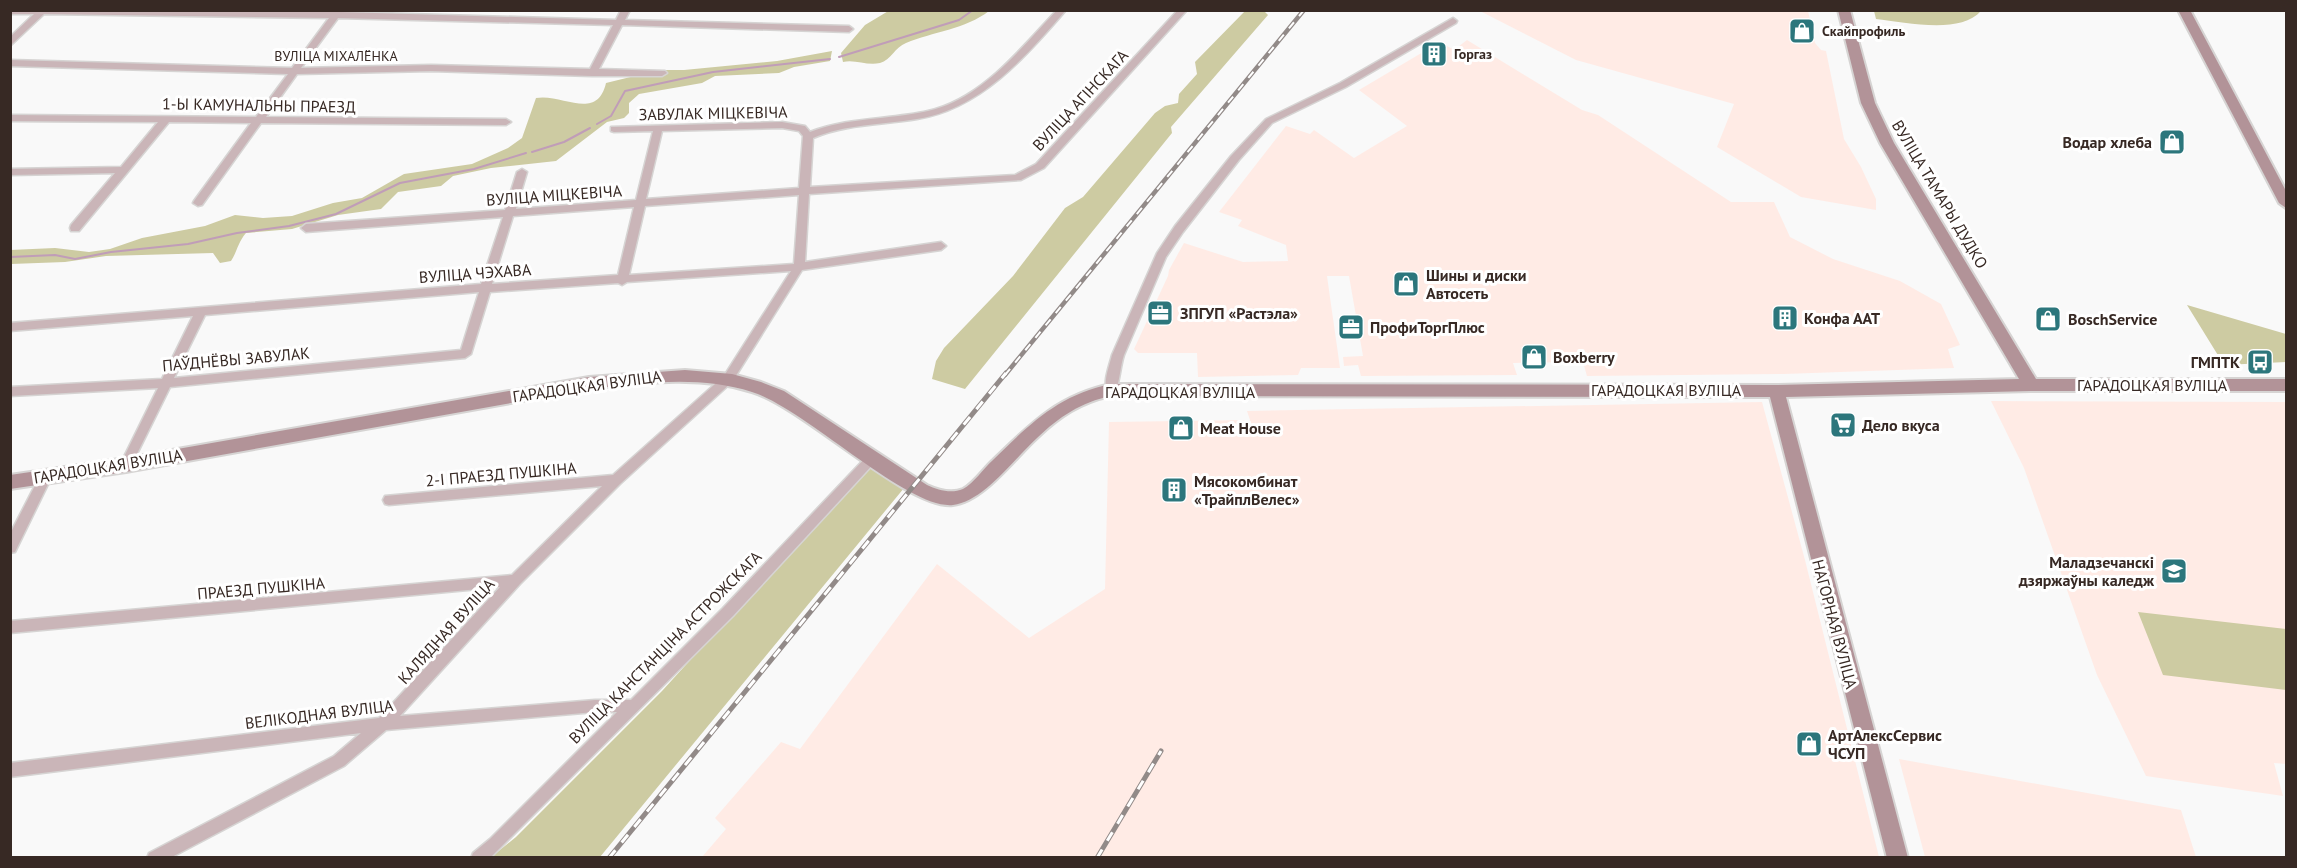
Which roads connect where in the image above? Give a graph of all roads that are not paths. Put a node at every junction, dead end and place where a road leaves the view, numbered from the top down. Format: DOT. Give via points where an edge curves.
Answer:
graph roads {
  1 [pos="626,10"];
  2 [pos="1062,10"];
  3 [pos="1184,10"];
  4 [pos="1844,10"];
  5 [pos="2184,10"];
  6 [pos="10,11"];
  7 [pos="43,11"];
  8 [pos="338,13"];
  9 [pos="1453,21"];
  10 [pos="619,24"];
  11 [pos="849,29"];
  12 [pos="10,43"];
  13 [pos="10,63"];
  14 [pos="293,70"];
  15 [pos="592,73"];
  16 [pos="662,73"];
  17 [pos="10,118"];
  18 [pos="166,118"];
  19 [pos="256,121"];
  20 [pos="506,122"];
  21 [pos="614,129"];
  22 [pos="658,129"];
  23 [pos="808,136"];
  24 [pos="123,170"];
  25 [pos="10,172"];
  26 [pos="522,172"];
  27 [pos="803,191"];
  28 [pos="198,203"];
  29 [pos="2286,203"];
  30 [pos="639,204"];
  31 [pos="508,213"];
  32 [pos="75,228"];
  33 [pos="306,228"];
  34 [pos="940,246"];
  35 [pos="799,267"];
  36 [pos="622,280"];
  37 [pos="485,288"];
  38 [pos="201,311"];
  39 [pos="10,327"];
  40 [pos="728,379"];
  41 [pos="165,383"];
  42 [pos="2031,385"];
  43 [pos="2286,385"];
  44 [pos="1111,390"];
  45 [pos="1776,391"];
  46 [pos="10,392"];
  47 [pos="873,457"];
  48 [pos="126,465"];
  49 [pos="46,476"];
  50 [pos="616,480"];
  51 [pos="10,482"];
  52 [pos="389,500"];
  53 [pos="10,548"];
  54 [pos="515,580"];
  55 [pos="10,627"];
  56 [pos="634,706"];
  57 [pos="383,724"];
  58 [pos="10,770"];
  59 [pos="154,858"];
  60 [pos="478,858"];
  61 [pos="1898,858"];
  1 -- 10 [label="street"];
  2 -- 23 [label="street" via="999,74 963,101 933,114 846,123"];
  3 -- 27 [label="street, ВУЛІЦА АГІНСКАГА" via="1040,166 1017,178"];
  4 -- 42 [label="street, ВУЛІЦА ТАМАРЫ ДУДКО" via="1868,103 1887,143"];
  5 -- 29 [label="street"];
  6 -- 7 [label="street"];
  7 -- 8 [label="street"];
  7 -- 12 [label="street"];
  8 -- 10 [label="street"];
  8 -- 14 [label="street"];
  9 -- 44 [label="street" via="1343,85 1269,121 1161,256 1118,355"];
  10 -- 11 [label="street"];
  10 -- 15 [label="street"];
  13 -- 14 [label="street, ВУЛІЦА МІХАЛЁНКА"];
  14 -- 15 [label="street, ВУЛІЦА МІХАЛЁНКА" via="431,68"];
  14 -- 19 [label="street"];
  15 -- 16 [label="street, ВУЛІЦА МІХАЛЁНКА"];
  17 -- 18 [label="street, 1-Ы КАМУНАЛЬНЫ ПРАЕЗД"];
  18 -- 19 [label="street, 1-Ы КАМУНАЛЬНЫ ПРАЕЗД"];
  18 -- 24 [label="street"];
  19 -- 20 [label="street, 1-Ы КАМУНАЛЬНЫ ПРАЕЗД"];
  19 -- 28 [label="street"];
  21 -- 22 [label="street, ЗАВУЛАК МІЦКЕВІЧА"];
  22 -- 23 [label="street, ЗАВУЛАК МІЦКЕВІЧА" via="782,125 802,129"];
  22 -- 30 [label="street"];
  23 -- 27 [label="street"];
  24 -- 25 [label="street"];
  24 -- 32 [label="street"];
  26 -- 31 [label="street"];
  27 -- 30 [label="street, ВУЛІЦА МІЦКЕВІЧА"];
  27 -- 35 [label="street"];
  30 -- 31 [label="street, ВУЛІЦА МІЦКЕВІЧА"];
  30 -- 36 [label="street"];
  31 -- 33 [label="street, ВУЛІЦА МІЦКЕВІЧА"];
  31 -- 37 [label="street"];
  34 -- 35 [label="street, ВУЛІЦА ЧЭХАВА"];
  35 -- 36 [label="street, ВУЛІЦА ЧЭХАВА"];
  35 -- 40 [label="street, КАЛЯДНАЯ ВУЛІЦА"];
  36 -- 37 [label="street, ВУЛІЦА ЧЭХАВА"];
  37 -- 38 [label="street, ВУЛІЦА ЧЭХАВА"];
  37 -- 41 [label="street, ПАЎДНЁВЫ ЗАВУЛАК" via="465,354"];
  38 -- 39 [label="street, ВУЛІЦА ЧЭХАВА"];
  38 -- 41 [label="street"];
  40 -- 47 [label="street, ГАРАДОЦКАЯ ВУЛІЦА" via="778,395"];
  40 -- 48 [label="street, ГАРАДОЦКАЯ ВУЛІЦА" via="660,375 589,383"];
  40 -- 50 [label="street, КАЛЯДНАЯ ВУЛІЦА"];
  41 -- 46 [label="street, ПАЎДНЁВЫ ЗАВУЛАК"];
  41 -- 48 [label="street"];
  42 -- 43 [label="street, ГАРАДОЦКАЯ ВУЛІЦА"];
  42 -- 45 [label="street, ГАРАДОЦКАЯ ВУЛІЦА"];
  44 -- 45 [label="street, ГАРАДОЦКАЯ ВУЛІЦА"];
  44 -- 47 [label="street, ГАРАДОЦКАЯ ВУЛІЦА" via="1076,399 1057,410 967,495 937,498"];
  45 -- 61 [label="street, НАГОРНАЯ ВУЛІЦА"];
  47 -- 56 [label="street, ВУЛІЦА КАНСТАНЦІНА АСТРОЖСКАГА"];
  48 -- 49 [label="street, ГАРАДОЦКАЯ ВУЛІЦА"];
  49 -- 51 [label="street, ГАРАДОЦКАЯ ВУЛІЦА"];
  49 -- 53 [label="street"];
  50 -- 52 [label="street, 2-І ПРАЕЗД ПУШКІНА"];
  50 -- 54 [label="street, КАЛЯДНАЯ ВУЛІЦА"];
  54 -- 55 [label="street, ПРАЕЗД ПУШКІНА"];
  54 -- 57 [label="street, КАЛЯДНАЯ ВУЛІЦА"];
  56 -- 57 [label="street, ВЕЛІКОДНАЯ ВУЛІЦА"];
  56 -- 60 [label="street, ВУЛІЦА КАНСТАНЦІНА АСТРОЖСКАГА"];
  57 -- 58 [label="street, ВЕЛІКОДНАЯ ВУЛІЦА"];
  57 -- 59 [label="street, КАЛЯДНАЯ ВУЛІЦА" via="339,761"];
}
